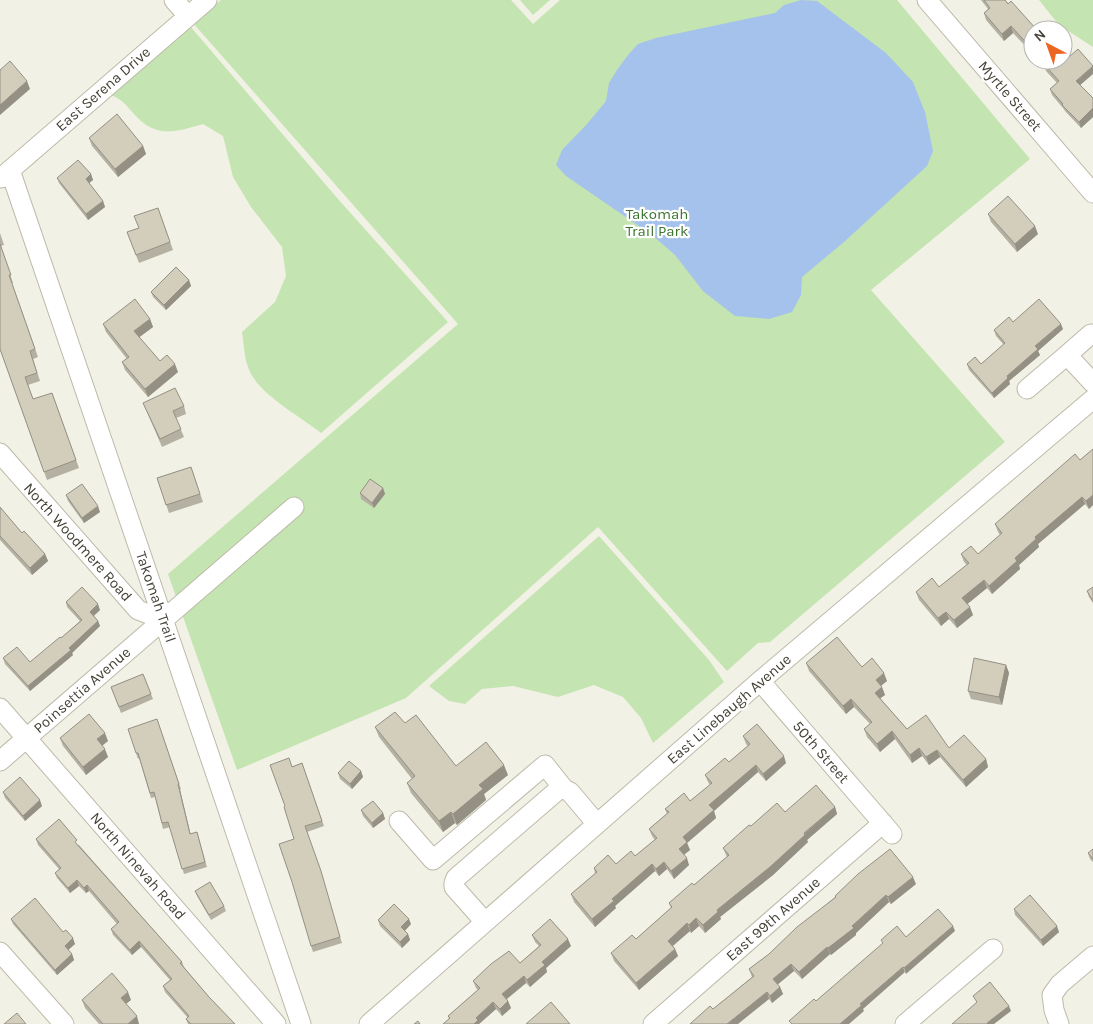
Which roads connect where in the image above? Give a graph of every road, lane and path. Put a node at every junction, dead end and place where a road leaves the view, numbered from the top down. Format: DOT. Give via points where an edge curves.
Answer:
graph roads {
  1 [pos="174,0"];
  2 [pos="207,0"];
  3 [pos="927,0"];
  4 [pos="188,16"];
  5 [pos="5,174"];
  6 [pos="1093,193"];
  7 [pos="1092,334"];
  8 [pos="1067,355"];
  9 [pos="1093,383"];
  10 [pos="1027,389"];
  11 [pos="1093,398"];
  12 [pos="0,454"];
  13 [pos="294,507"];
  14 [pos="164,620"];
  15 [pos="760,681"];
  16 [pos="0,708"];
  17 [pos="26,738"];
  18 [pos="0,761"];
  19 [pos="564,789"];
  20 [pos="399,821"];
  21 [pos="597,824"];
  22 [pos="888,828"];
  23 [pos="433,860"];
  24 [pos="454,883"];
  25 [pos="485,922"];
  26 [pos="992,950"];
  27 [pos="0,952"];
  28 [pos="1093,956"];
  29 [pos="64,1024"];
  30 [pos="276,1024"];
  31 [pos="301,1024"];
  32 [pos="369,1024"];
  33 [pos="653,1024"];
  34 [pos="905,1024"];
  35 [pos="1059,1024"];
  1 -- 4 [label="street"];
  2 -- 4 [label="street, East Serena Drive"];
  3 -- 6 [label="street, Myrtle Street"];
  4 -- 5 [label="street, East Serena Drive"];
  5 -- 14 [label="street, Takomah Trail"];
  7 -- 8 [label="street"];
  8 -- 9 [label="street"];
  8 -- 10 [label="street"];
  11 -- 15 [label="street, East Linebaugh Avenue"];
  12 -- 14 [label="street, North Woodmere Road" via="138,610"];
  13 -- 14 [label="street, Poinsettia Avenue"];
  14 -- 17 [label="street, Poinsettia Avenue"];
  14 -- 31 [label="street, Takomah Trail"];
  15 -- 21 [label="street, East Linebaugh Avenue"];
  15 -- 22 [label="street, 50th Street"];
  16 -- 17 [label="street, North Ninevah Road"];
  17 -- 18 [label="street, Poinsettia Avenue"];
  17 -- 30 [label="street, North Ninevah Road"];
  19 -- 21 [label="street"];
  19 -- 23 [label="street" via="545,765"];
  19 -- 24 [label="street" via="558,790"];
  20 -- 23 [label="street"];
  21 -- 25 [label="street, East Linebaugh Avenue"];
  22 -- 33 [label="street, East 99th Avenue"];
  23 -- 24 [label="street"];
  24 -- 25 [label="street" via="454,888"];
  25 -- 32 [label="street, East Linebaugh Avenue"];
  26 -- 34 [label="street"];
  27 -- 29 [label="street"];
  28 -- 35 [label="street" via="1052,995"];
}
